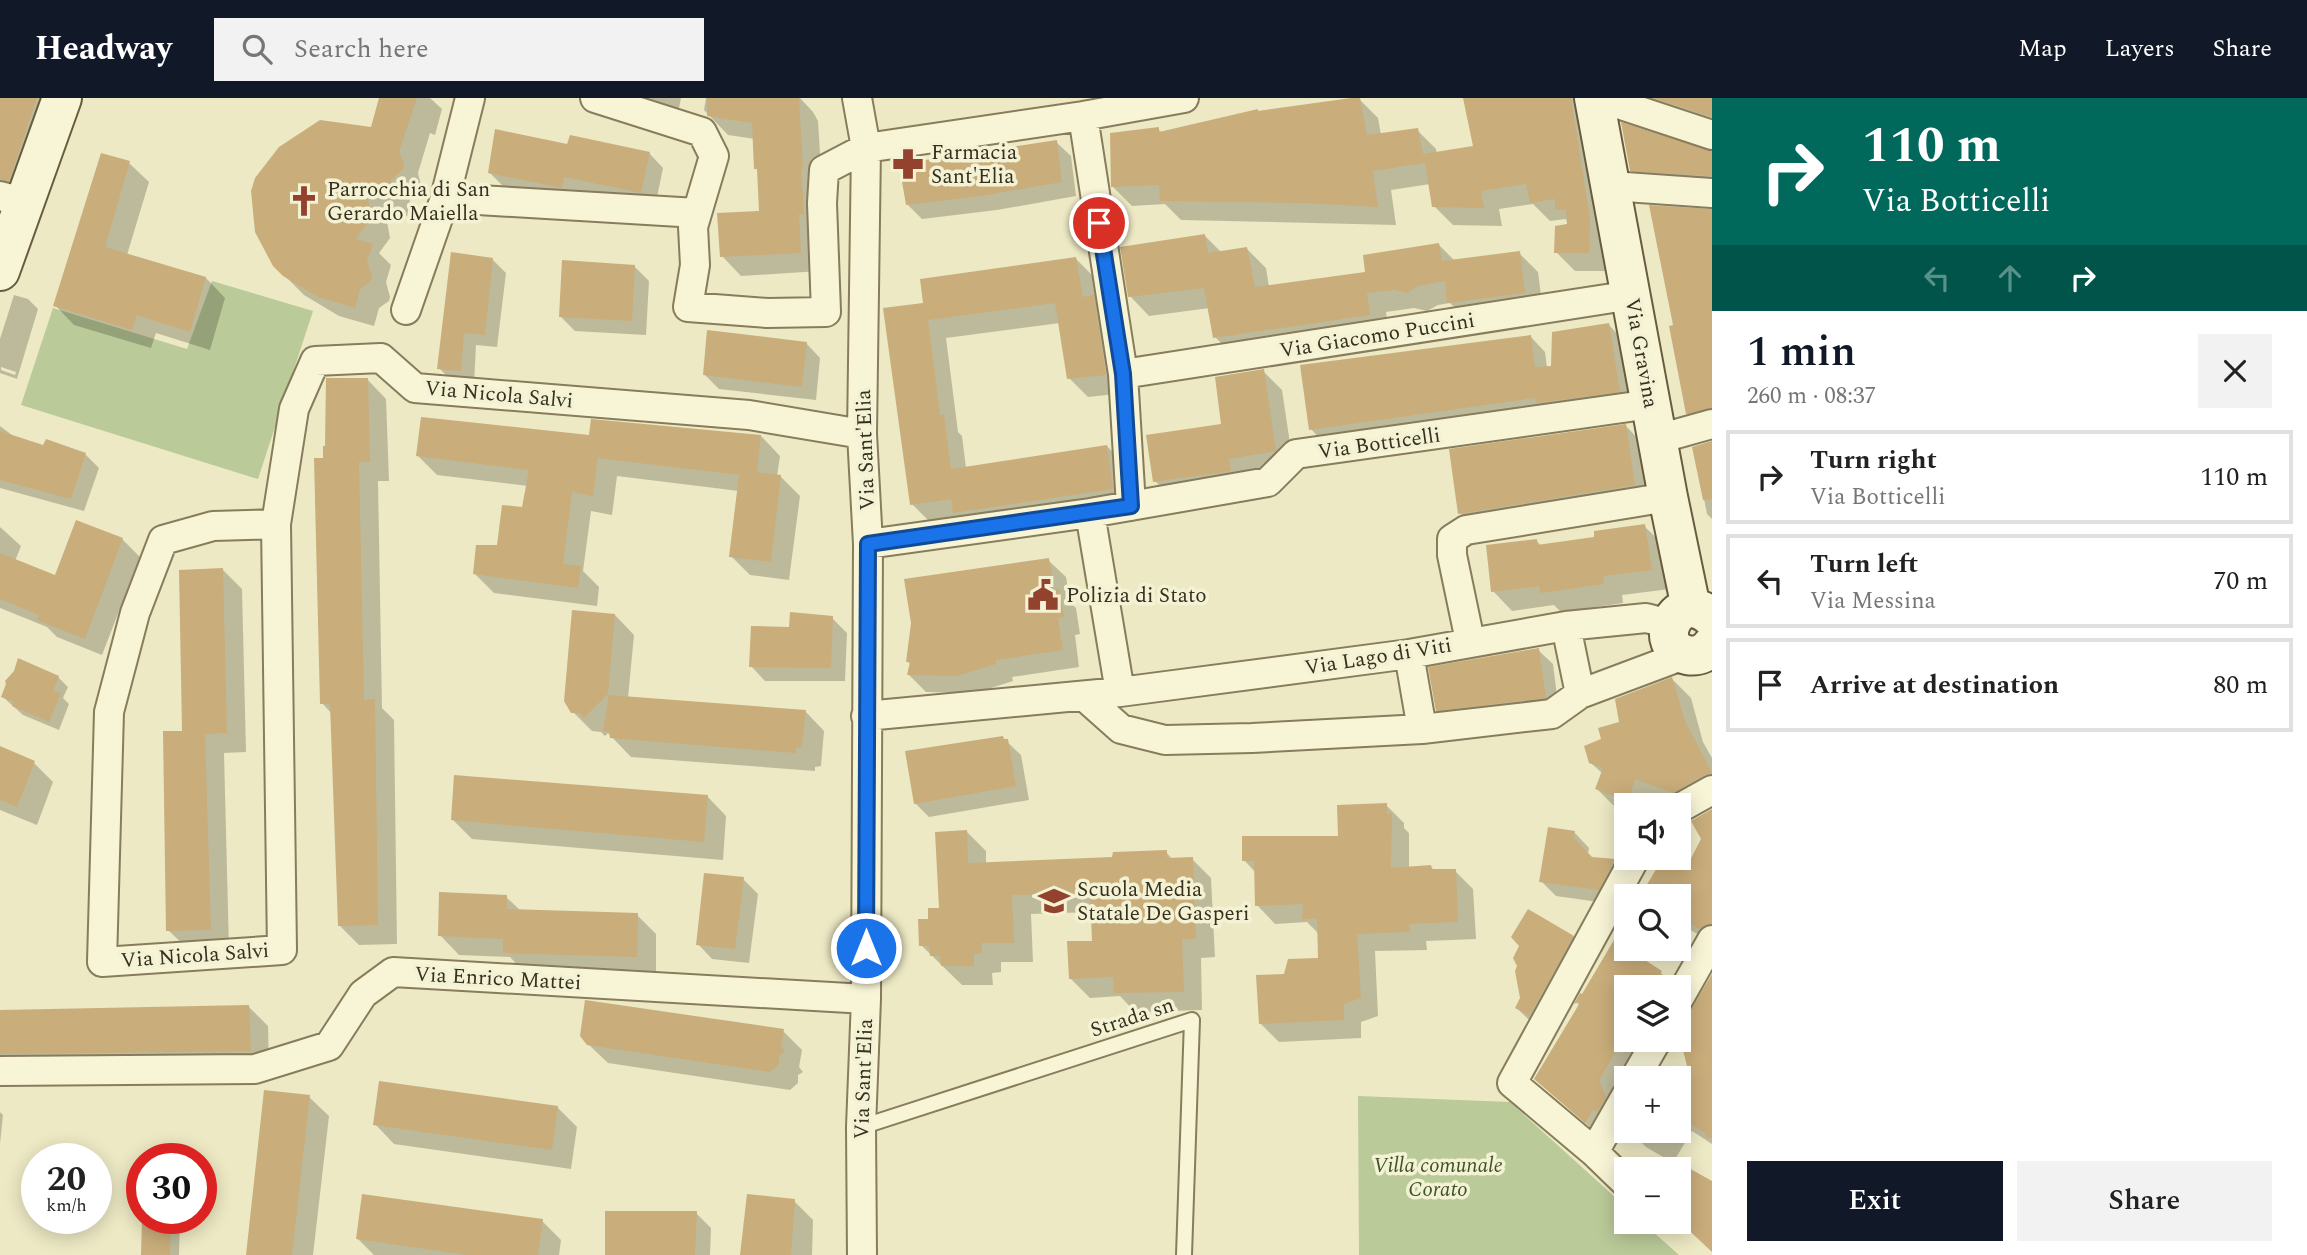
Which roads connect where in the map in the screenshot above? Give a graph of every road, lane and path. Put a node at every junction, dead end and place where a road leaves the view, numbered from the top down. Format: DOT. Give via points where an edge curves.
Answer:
graph roads {
  1 [pos="62,98"];
  2 [pos="470,98"];
  3 [pos="595,98"];
  4 [pos="1184,98"];
  5 [pos="1594,98"];
  6 [pos="1600,98"];
  7 [pos="860,102"];
  8 [pos="1118,103"];
  9 [pos="1083,116"];
  10 [pos="1712,135"];
  11 [pos="866,148"];
  12 [pos="1611,186"];
  13 [pos="1712,192"];
  14 [pos="445,198"];
  15 [pos="13,199"];
  16 [pos="697,213"];
  17 [pos="0,271"];
  18 [pos="1632,295"];
  19 [pos="406,310"];
  20 [pos="1123,374"];
  21 [pos="1655,422"];
  22 [pos="1712,424"];
  23 [pos="862,434"];
  24 [pos="1668,497"];
  25 [pos="1131,506"];
  26 [pos="1090,513"];
  27 [pos="276,524"];
  28 [pos="868,544"];
  29 [pos="1566,626"];
  30 [pos="1697,640"];
  31 [pos="1470,641"];
  32 [pos="1409,654"];
  33 [pos="1120,692"];
  34 [pos="1580,694"];
  35 [pos="1085,696"];
  36 [pos="866,716"];
  37 [pos="1422,729"];
  38 [pos="1712,790"];
  39 [pos="1691,802"];
  40 [pos="1614,921"];
  41 [pos="1697,948"];
  42 [pos="1687,975"];
  43 [pos="866,999"];
  44 [pos="0,1071"];
  45 [pos="1614,1117"];
  46 [pos="861,1127"];
  47 [pos="1594,1152"];
  48 [pos="1614,1171"];
  49 [pos="862,1255"];
  50 [pos="1184,1255"];
  1 -- 15 [label="main road"];
  2 -- 14 [label="street"];
  3 -- 16 [label="street" via="702,132 714,156"];
  4 -- 8 [label="street"];
  5 -- 12 [label="main road, Via Gravina"];
  6 -- 10 [label="street"];
  7 -- 11 [label="street, Via Sant'Elia"];
  8 -- 9 [label="street"];
  9 -- 11 [label="street"];
  9 -- 20 [label="street"];
  11 -- 16 [label="street" via="824,170 826,312 688,307"];
  11 -- 23 [label="street, Via Sant'Elia"];
  12 -- 13 [label="street"];
  12 -- 18 [label="main road, Via Gravina"];
  14 -- 16 [label="street"];
  14 -- 19 [label="street"];
  15 -- 17 [label="main road"];
  18 -- 20 [label="street, Via Giacomo Puccini"];
  18 -- 21 [label="main road, Via Gravina"];
  20 -- 25 [label="street"];
  21 -- 22 [label="street, Via Botticelli"];
  21 -- 24 [label="main road, Via Gravina"];
  21 -- 25 [label="street, Via Botticelli" via="1296,454 1268,482"];
  23 -- 27 [label="street, Via Nicola Salvi" via="749,415 415,388 381,358 315,361 294,409"];
  23 -- 28 [label="street, Via Sant'Elia"];
  24 -- 30 [label="main road, Via Gravina"];
  24 -- 31 [label="street" via="1466,530 1452,539"];
  25 -- 26 [label="street, Via Botticelli"];
  26 -- 28 [label="street, Via Botticelli"];
  26 -- 33 [label="street"];
  27 -- 27 [label="street, Via Nicola Salvi" via="282,950 102,962 109,712 135,613 163,540 213,526"];
  28 -- 36 [label="street, Via Sant'Elia"];
  29 -- 30 [label="street, Via Lago di Viti" via="1646,618"];
  29 -- 31 [label="street, Via Lago di Viti"];
  29 -- 34 [label="street"];
  30 -- 34 [label="street"];
  31 -- 32 [label="street, Via Lago di Viti"];
  32 -- 33 [label="street, Via Lago di Viti"];
  32 -- 37 [label="street"];
  33 -- 35 [label="street, Via Lago di Viti"];
  34 -- 37 [label="street" via="1552,714"];
  35 -- 36 [label="street, Via Lago di Viti"];
  35 -- 37 [label="street" via="1121,729 1166,740"];
  36 -- 43 [label="street, Via Sant'Elia"];
  38 -- 39 [label="street"];
  40 -- 47 [label="street" via="1512,1083"];
  41 -- 42 [label="street"];
  43 -- 44 [label="street, Via Enrico Mattei" via="393,972 363,994 329,1046 255,1069"];
  43 -- 46 [label="street, Via Sant'Elia"];
  45 -- 47 [label="street"];
  46 -- 49 [label="street, Via Sant'Elia"];
  46 -- 50 [label="lane, Strada sn" via="1192,1020"];
  47 -- 48 [label="street"];
}
